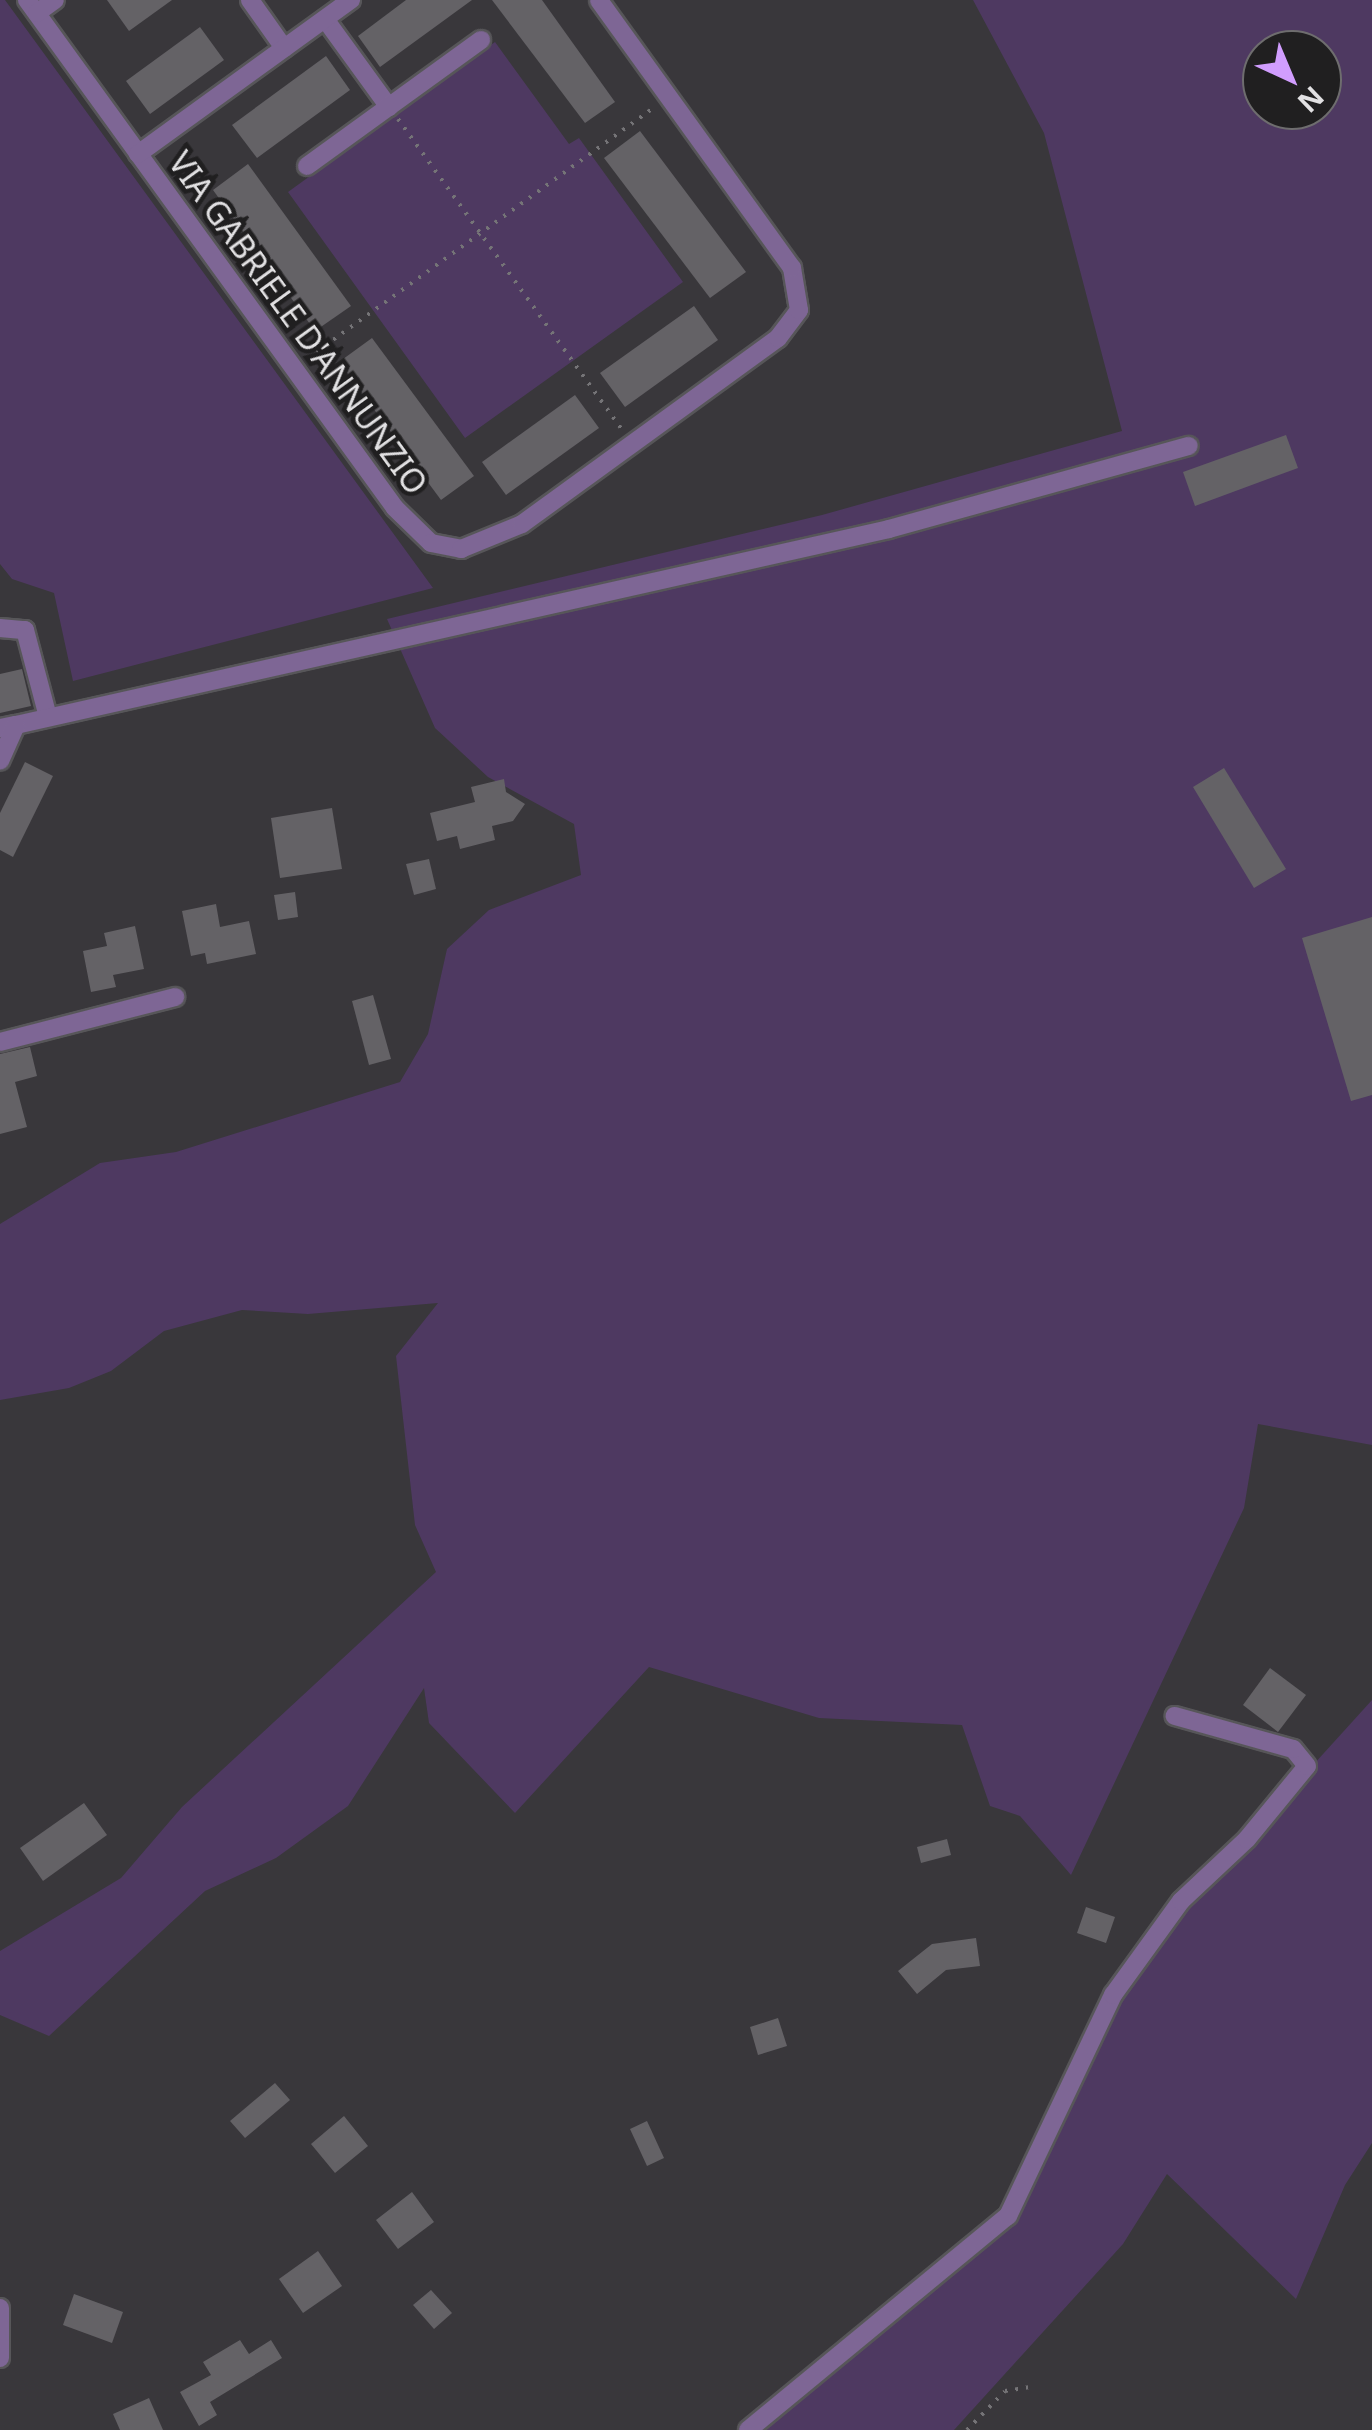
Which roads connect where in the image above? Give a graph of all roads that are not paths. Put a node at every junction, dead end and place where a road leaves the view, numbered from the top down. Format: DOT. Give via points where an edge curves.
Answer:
graph roads {
  1 [pos="55,0"];
  2 [pos="250,0"];
  3 [pos="351,0"];
  4 [pos="599,0"];
  5 [pos="32,7"];
  6 [pos="325,19"];
  7 [pos="481,40"];
  8 [pos="284,48"];
  9 [pos="388,107"];
  10 [pos="138,154"];
  11 [pos="307,166"];
  12 [pos="1189,446"];
  13 [pos="0,628"];
  14 [pos="48,717"];
  15 [pos="8,726"];
  16 [pos="0,761"];
  17 [pos="175,997"];
  18 [pos="0,1042"];
  19 [pos="1175,1716"];
  20 [pos="0,2308"];
  21 [pos="0,2358"];
  22 [pos="748,2430"];
  1 -- 5 [label="street"];
  2 -- 8 [label="street"];
  3 -- 6 [label="street"];
  4 -- 10 [label="street, VIA GABRIELE D'ANNUNZIO" via="792,268 801,302 783,333 505,534 449,548 426,540 395,508"];
  5 -- 10 [label="street, VIA GABRIELE D'ANNUNZIO"];
  6 -- 8 [label="street"];
  6 -- 9 [label="street"];
  7 -- 9 [label="street"];
  8 -- 10 [label="street"];
  9 -- 11 [label="street"];
  12 -- 14 [label="street" via="889,529"];
  13 -- 14 [label="street" via="26,630"];
  14 -- 15 [label="street"];
  15 -- 16 [label="street"];
  17 -- 18 [label="street"];
  19 -- 22 [label="street" via="1293,1749 1306,1766 1247,1839 1181,1901 1113,1995 1008,2216"];
  20 -- 21 [label="street"];
}
